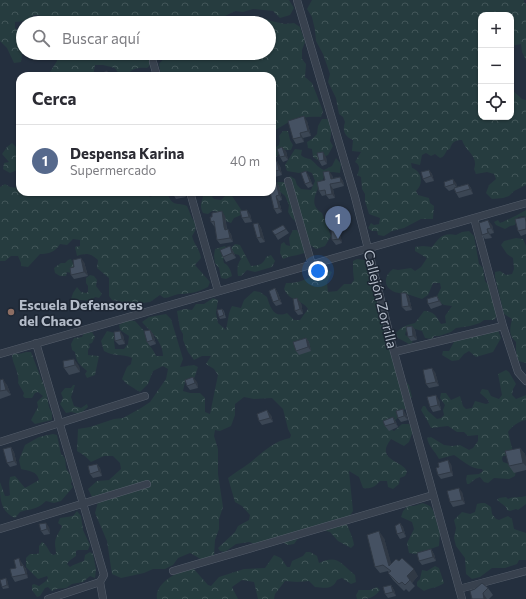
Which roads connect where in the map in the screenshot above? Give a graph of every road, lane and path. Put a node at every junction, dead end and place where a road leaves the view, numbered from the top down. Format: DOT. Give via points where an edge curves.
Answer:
graph roads {
  1 [pos="297,0"];
  2 [pos="153,62"];
  3 [pos="156,72"];
  4 [pos="288,181"];
  5 [pos="191,196"];
  6 [pos="526,203"];
  7 [pos="474,218"];
  8 [pos="368,249"];
  9 [pos="312,265"];
  10 [pos="218,291"];
  11 [pos="503,326"];
  12 [pos="36,343"];
  13 [pos="394,352"];
  14 [pos="0,354"];
  15 [pos="526,381"];
  16 [pos="145,396"];
  17 [pos="60,423"];
  18 [pos="0,442"];
  19 [pos="147,484"];
  20 [pos="433,495"];
  21 [pos="83,503"];
  22 [pos="0,529"];
  23 [pos="173,571"];
  24 [pos="526,571"];
  25 [pos="100,582"];
  26 [pos="459,589"];
  27 [pos="48,599"];
  28 [pos="103,599"];
  29 [pos="462,599"];
  1 -- 8 [label="street, Callejón Zorrilla"];
  2 -- 3 [label="street"];
  4 -- 9 [label="street"];
  5 -- 10 [label="street"];
  6 -- 7 [label="street"];
  7 -- 8 [label="street"];
  7 -- 11 [label="street"];
  8 -- 9 [label="street"];
  8 -- 13 [label="street, Callejón Zorrilla"];
  9 -- 10 [label="street"];
  10 -- 12 [label="street"];
  11 -- 13 [label="street"];
  11 -- 15 [label="street" via="518,372"];
  12 -- 14 [label="street"];
  12 -- 17 [label="street"];
  13 -- 20 [label="street, Callejón Zorrilla"];
  16 -- 17 [label="street"];
  17 -- 18 [label="street"];
  17 -- 21 [label="street"];
  19 -- 21 [label="street"];
  20 -- 23 [label="street"];
  20 -- 26 [label="street, Callejón Zorrilla"];
  21 -- 22 [label="street"];
  21 -- 25 [label="street" via="104,574"];
  24 -- 26 [label="street"];
  25 -- 27 [label="street"];
  25 -- 28 [label="street"];
  26 -- 29 [label="street, Callejón Zorrilla"];
}
